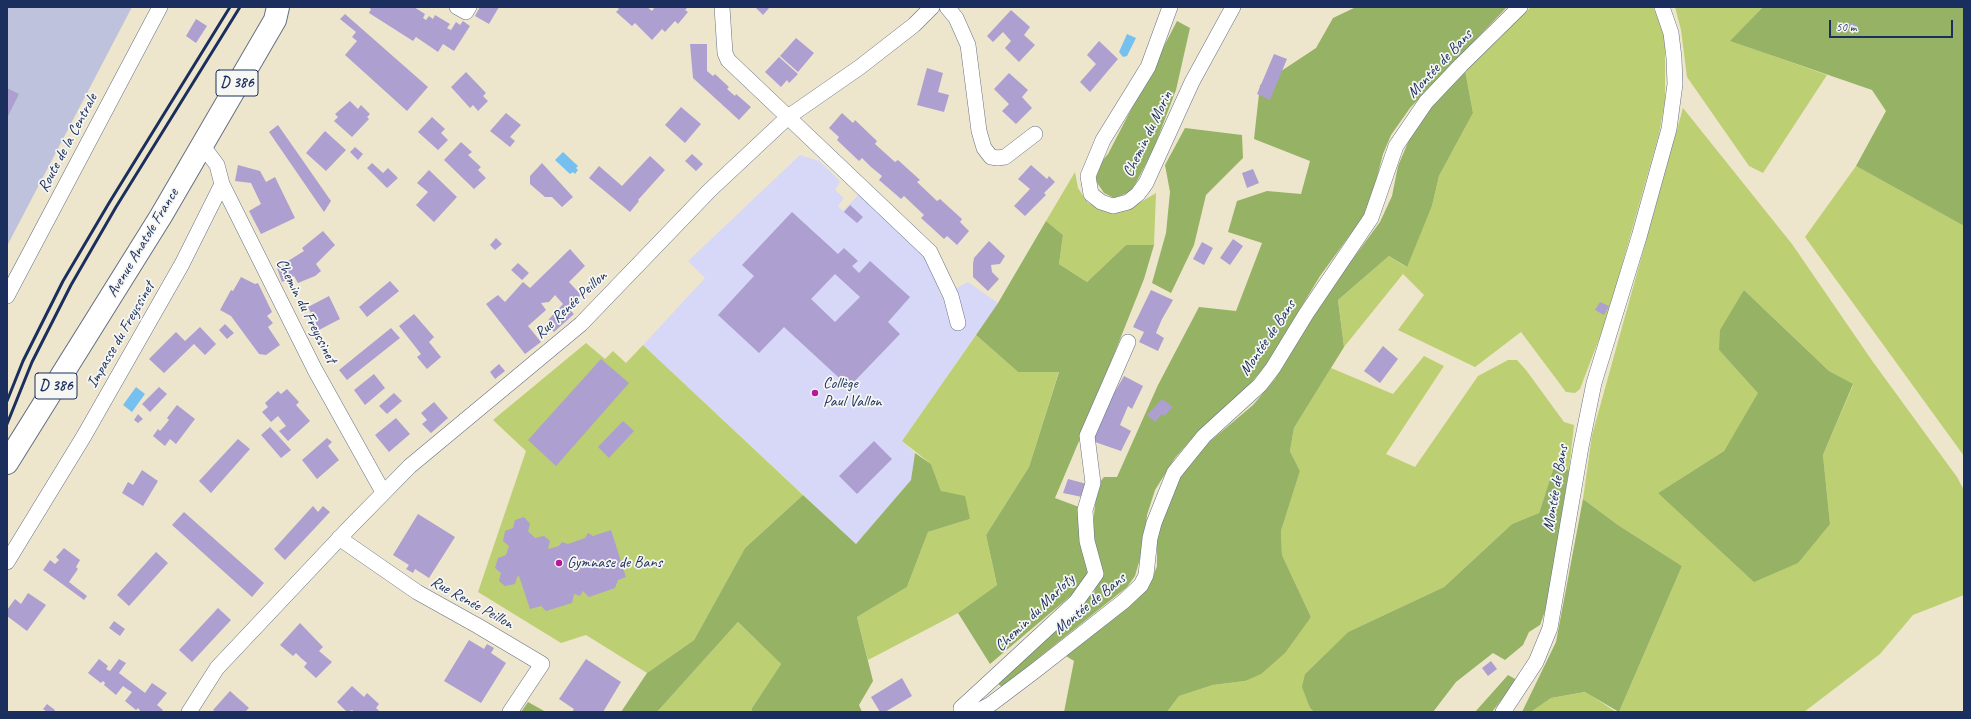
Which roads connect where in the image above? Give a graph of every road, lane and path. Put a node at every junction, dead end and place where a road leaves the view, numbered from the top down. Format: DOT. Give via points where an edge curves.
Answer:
graph roads {
  1 [pos="160,7"];
  2 [pos="292,7"];
  3 [pos="457,7"];
  4 [pos="469,7"];
  5 [pos="722,7"];
  6 [pos="932,7"];
  7 [pos="947,7"];
  8 [pos="1170,7"];
  9 [pos="1233,7"];
  10 [pos="1520,7"];
  11 [pos="1662,7"];
  12 [pos="277,13"];
  13 [pos="788,117"];
  14 [pos="1035,134"];
  15 [pos="200,147"];
  16 [pos="222,184"];
  17 [pos="7,296"];
  18 [pos="958,323"];
  19 [pos="1128,342"];
  20 [pos="7,463"];
  21 [pos="383,492"];
  22 [pos="339,538"];
  23 [pos="7,562"];
  24 [pos="189,712"];
  25 [pos="510,712"];
  26 [pos="960,712"];
  27 [pos="976,712"];
  28 [pos="1503,712"];
  1 -- 17 [label="street, Route de la Centrale"];
  2 -- 12 [label="main road, Avenue Anatole France / D 386"];
  3 -- 4 [label="street" via="466,12"];
  5 -- 13 [label="street" via="725,53 728,60"];
  6 -- 13 [label="street, Rue Renée Peillon" via="914,24 823,94"];
  7 -- 14 [label="street" via="956,18 968,45 979,131 984,148 991,157 1005,157"];
  8 -- 9 [label="street, Chemin du Morin" via="1148,67 1103,140 1088,176 1091,194 1101,202 1113,206 1128,202 1146,183 1192,82"];
  10 -- 27 [label="street, Montée de Bans" via="1426,102 1396,146 1371,218 1273,368 1260,385 1204,436 1174,473 1154,523 1146,575 1141,585 1042,665 991,704"];
  11 -- 28 [label="street, Montée de Bans" via="1671,33 1674,58 1675,84 1669,129 1594,383 1580,447 1550,628 1536,662"];
  12 -- 15 [label="main road, Avenue Anatole France / D 386"];
  13 -- 18 [label="street" via="930,252 951,296"];
  13 -- 21 [label="street, Rue Renée Peillon" via="710,190 581,324 410,466"];
  15 -- 16 [label="street, Chemin du Freyssinet" via="217,165"];
  15 -- 20 [label="main road, Avenue Anatole France / D 386"];
  16 -- 21 [label="street, Chemin du Freyssinet" via="315,370"];
  16 -- 23 [label="street, Impasse du Freyssinet" via="182,264 104,402"];
  19 -- 26 [label="street, Chemin du Marloty" via="1087,436 1093,484 1085,510 1087,541 1096,574 1076,602 961,708"];
  21 -- 22 [label="street, Rue Renée Peillon"];
  22 -- 24 [label="street, Rue Renée Peillon" via="217,668"];
  22 -- 25 [label="street, Rue Renée Peillon" via="417,592 542,664"];
}
